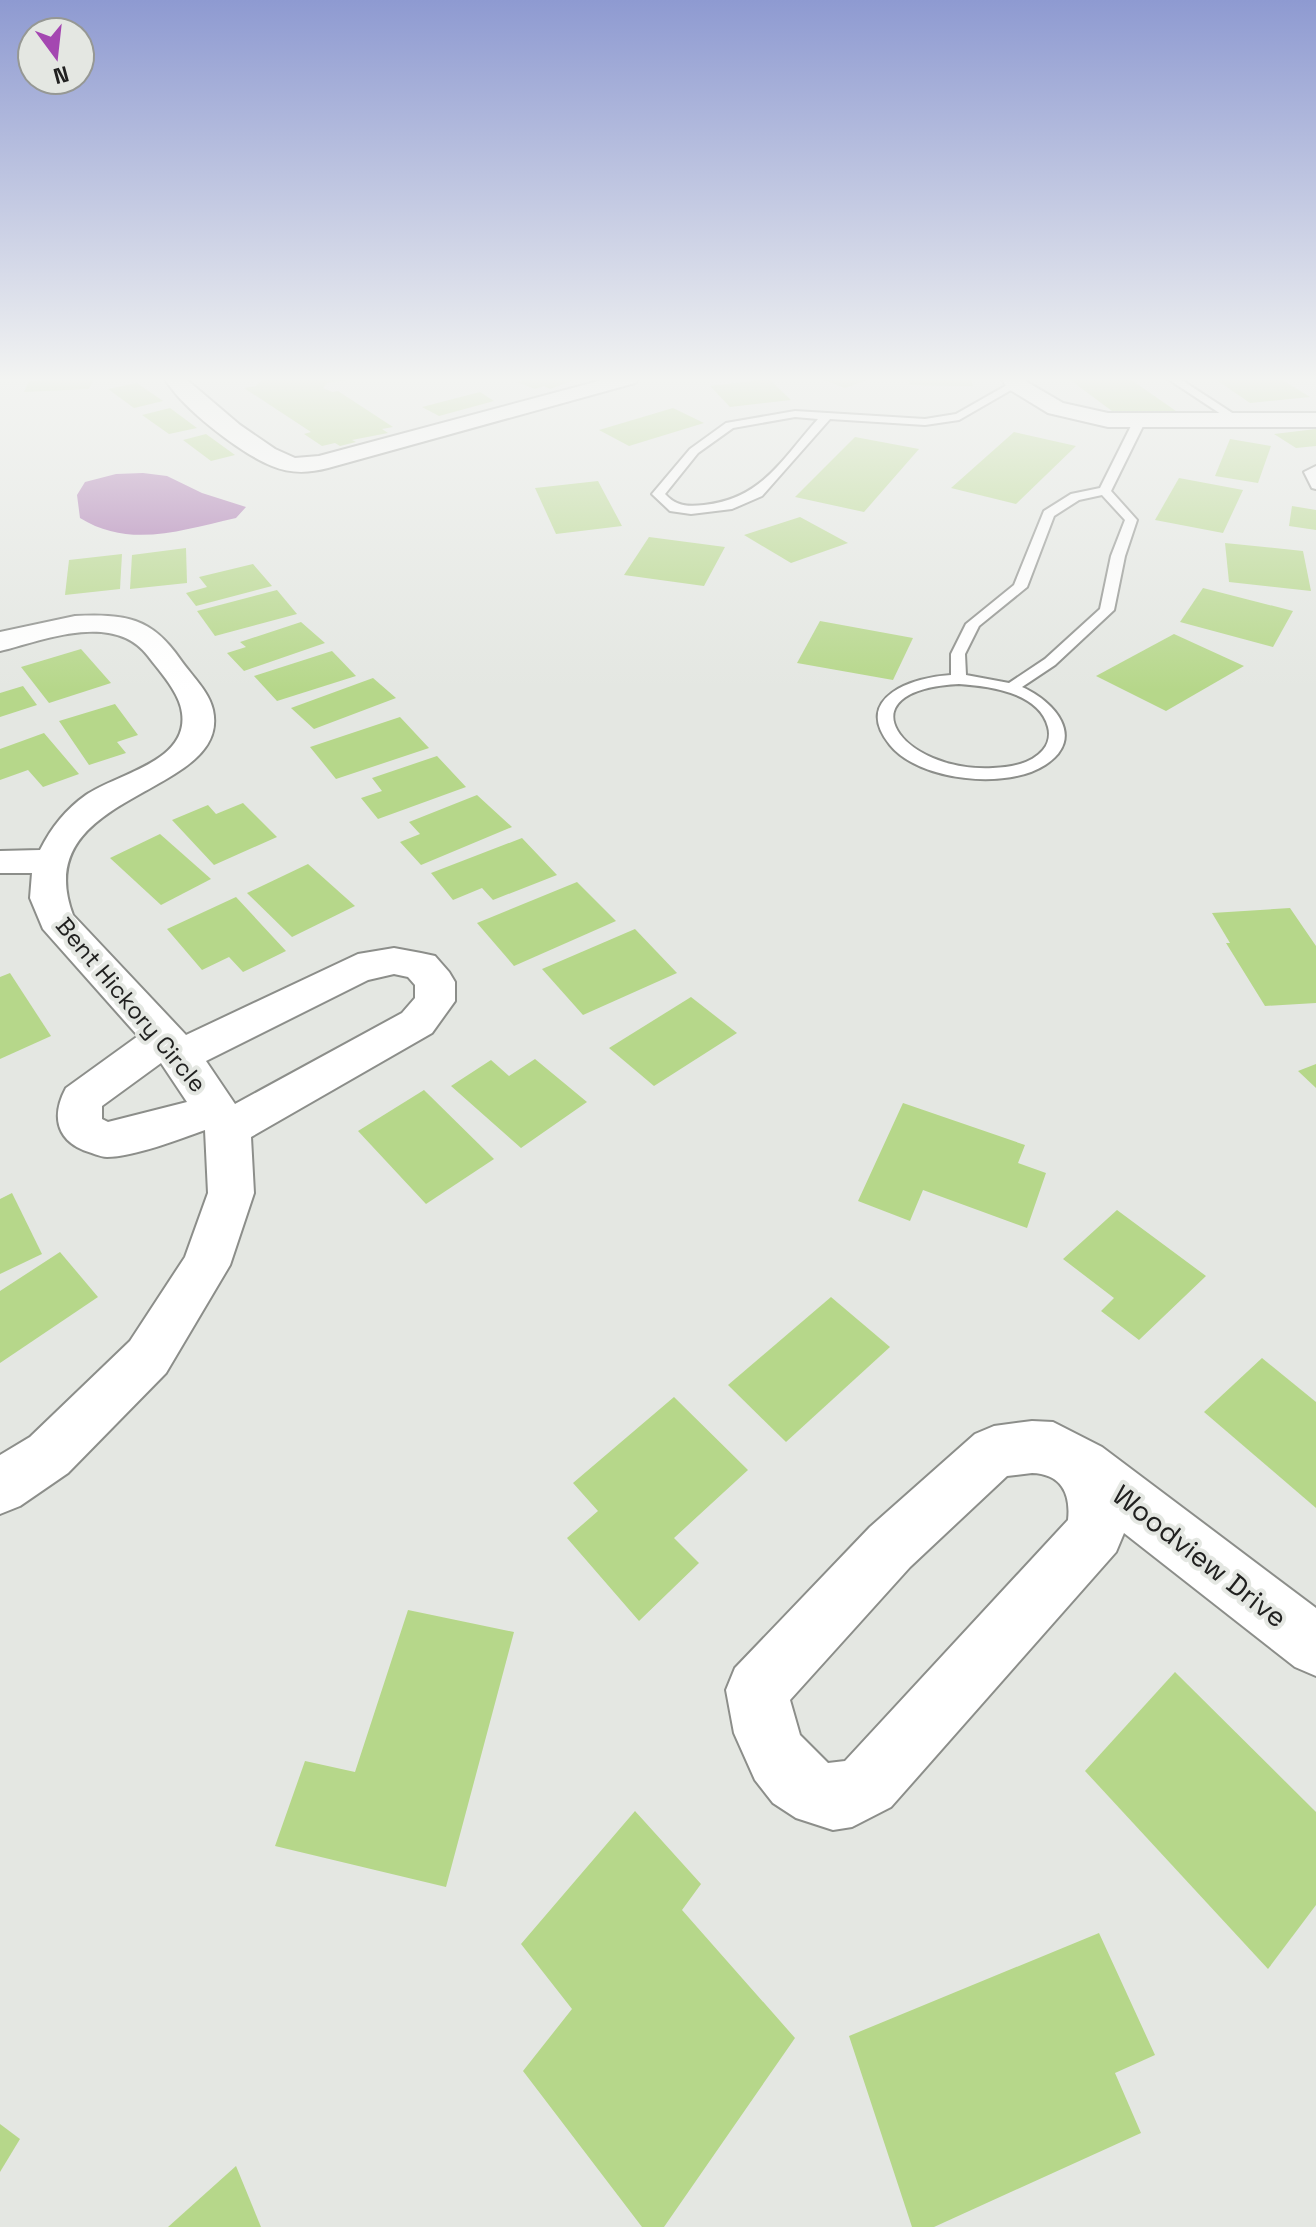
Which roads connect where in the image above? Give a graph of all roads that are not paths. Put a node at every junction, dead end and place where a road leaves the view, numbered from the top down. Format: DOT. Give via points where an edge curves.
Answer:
graph roads {
  1 [pos="667,483"];
  2 [pos="767,483"];
  3 [pos="1109,483"];
  4 [pos="1105,491"];
  5 [pos="0,642"];
  6 [pos="959,679"];
  7 [pos="1011,688"];
  8 [pos="52,861"];
  9 [pos="0,862"];
  10 [pos="172,1048"];
  11 [pos="222,1119"];
  12 [pos="1083,1466"];
  13 [pos="0,1487"];
  14 [pos="1316,1646"];
  1 -- 2 [label="lane" via="658,494 670,507 691,510 728,506 758,493"];
  3 -- 4 [label="lane"];
  4 -- 6 [label="lane" via="1075,497 1048,514 1020,587 973,624 958,654"];
  4 -- 7 [label="lane" via="1131,520 1107,610 1050,662"];
  5 -- 8 [label="street, Bent Hickory Circle" via="31,630 112,625 146,636 198,703 199,721 187,747 159,772 100,801 69,831"];
  6 -- 7 [label="lane"];
  6 -- 7 [label="lane" via="922,684 895,696 885,709 884,724 907,753 958,772 1019,770 1042,761 1056,747 1059,731 1051,714"];
  8 -- 9 [label="street"];
  8 -- 10 [label="street, Bent Hickory Circle" via="48,892 56,920"];
  10 -- 11 [label="street, Bent Hickory Circle"];
  10 -- 11 [label="street" via="95,1087 81,1100 79,1126 106,1140"];
  10 -- 11 [label="street" via="358,968 394,961 421,966 435,982 435,1001 417,1023"];
  11 -- 13 [label="street" via="231,1193 206,1265 148,1357 49,1455"];
  12 -- 12 [label="street, Woodview Drive" via="1098,1502 1096,1532 868,1784 847,1796 817,1796 800,1784 767,1736 757,1690 890,1547 994,1452 1053,1448"];
  12 -- 14 [label="street, Woodview Drive"];
}
